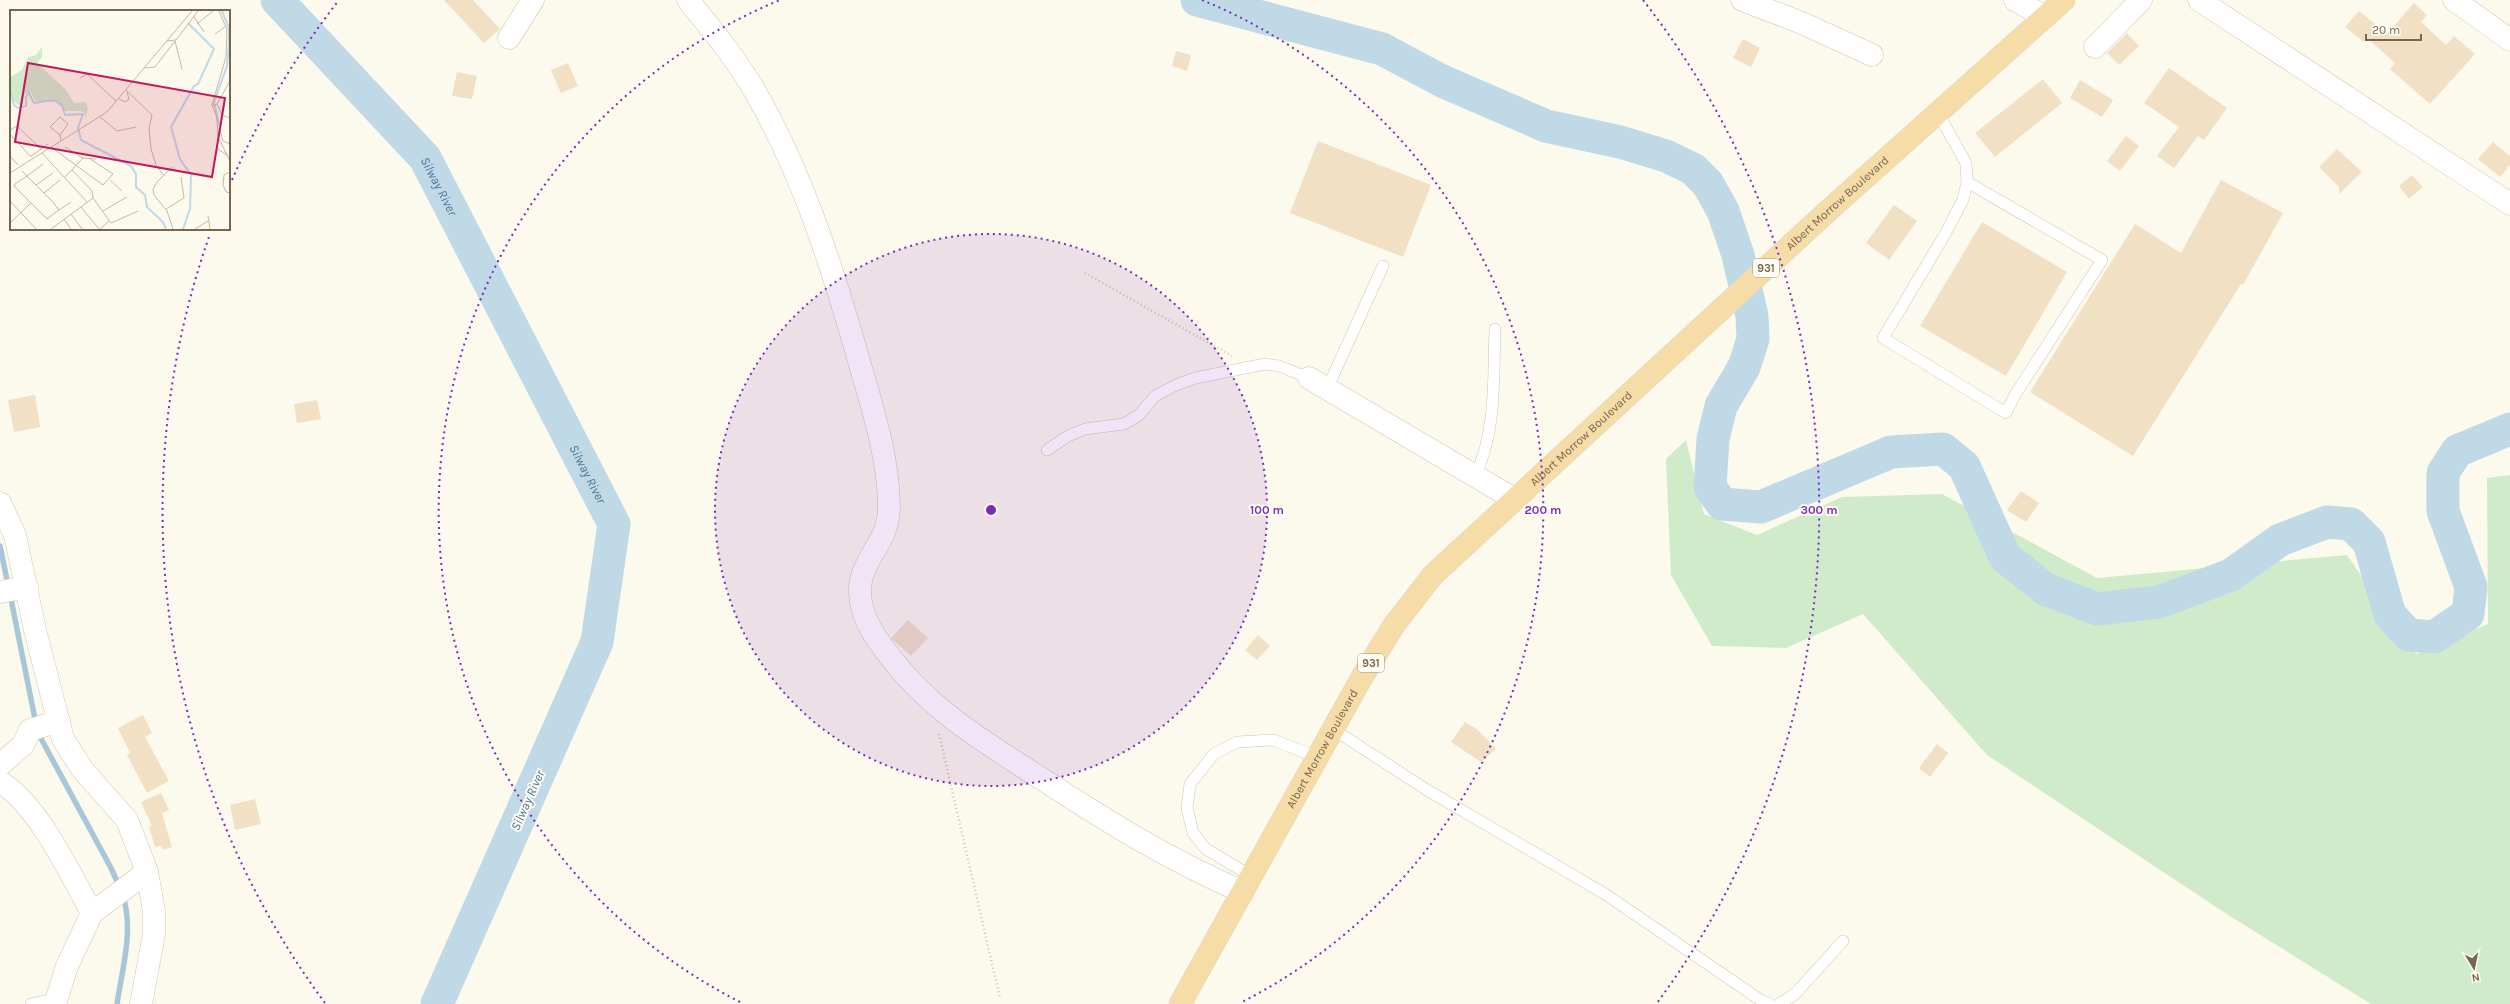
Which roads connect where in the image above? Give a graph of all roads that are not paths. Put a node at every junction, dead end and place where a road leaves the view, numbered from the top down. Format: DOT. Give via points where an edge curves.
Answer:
graph roads {
  1 [pos="533,0"];
  2 [pos="688,0"];
  3 [pos="1742,0"];
  4 [pos="2015,0"];
  5 [pos="2064,0"];
  6 [pos="2141,0"];
  7 [pos="2199,0"];
  8 [pos="2454,0"];
  9 [pos="2045,17"];
  10 [pos="509,38"];
  11 [pos="2510,40"];
  12 [pos="2095,47"];
  13 [pos="1872,56"];
  14 [pos="1938,113"];
  15 [pos="1967,182"];
  16 [pos="2510,204"];
  17 [pos="1383,266"];
  18 [pos="1495,329"];
  19 [pos="1309,378"];
  20 [pos="1327,389"];
  21 [pos="1047,450"];
  22 [pos="1474,476"];
  23 [pos="1514,499"];
  24 [pos="0,503"];
  25 [pos="24,587"];
  26 [pos="0,592"];
  27 [pos="43,725"];
  28 [pos="1333,729"];
  29 [pos="1317,757"];
  30 [pos="0,765"];
  31 [pos="0,782"];
  32 [pos="131,884"];
  33 [pos="1247,884"];
  34 [pos="92,912"];
  35 [pos="1843,940"];
  36 [pos="56,1001"];
  37 [pos="31,1004"];
  38 [pos="141,1004"];
  39 [pos="1180,1004"];
  40 [pos="1770,1004"];
  41 [pos="1779,1004"];
  1 -- 10 [label="street"];
  2 -- 33 [label="street" via="714,31 749,83 774,128 811,214 842,303 874,413 889,507 887,527 862,573 859,590 864,615 877,640 901,671 933,704 982,740 1132,837 1180,864"];
  3 -- 13 [label="street" via="1802,23"];
  4 -- 9 [label="street"];
  5 -- 9 [label="highway, Albert Morrow Boulevard / 931"];
  6 -- 12 [label="street"];
  7 -- 16 [label="street"];
  8 -- 11 [label="street"];
  9 -- 14 [label="highway, Albert Morrow Boulevard / 931"];
  14 -- 15 [label="lane" via="1966,163"];
  14 -- 23 [label="highway, Albert Morrow Boulevard / 931" via="1891,153"];
  15 -- 15 [label="lane" via="2102,260 2015,395 2006,414 1883,338 1944,236 1963,200"];
  17 -- 20 [label="lane"];
  18 -- 22 [label="lane" via="1489,436 1483,459"];
  19 -- 20 [label="street"];
  19 -- 21 [label="lane" via="1279,366 1250,366 1176,385 1155,396 1140,415 1124,424 1085,429 1068,436"];
  20 -- 22 [label="street"];
  22 -- 23 [label="street"];
  23 -- 28 [label="highway, Albert Morrow Boulevard / 931" via="1432,575 1394,625"];
  24 -- 25 [label="street" via="15,535"];
  25 -- 26 [label="street"];
  25 -- 27 [label="street"];
  27 -- 30 [label="street"];
  27 -- 32 [label="street" via="63,739 79,765 127,820"];
  28 -- 29 [label="highway, Albert Morrow Boulevard / 931"];
  28 -- 40 [label="lane" via="1427,790 1605,894"];
  29 -- 33 [label="highway, Albert Morrow Boulevard / 931"];
  29 -- 33 [label="lane" via="1273,740 1237,742 1214,754 1190,784 1186,808 1193,834 1206,849"];
  31 -- 34 [label="street" via="12,789 29,810"];
  32 -- 34 [label="street"];
  32 -- 38 [label="street" via="154,911 154,934"];
  33 -- 39 [label="highway, Albert Morrow Boulevard / 931"];
  34 -- 36 [label="street" via="67,966"];
  35 -- 41 [label="lane" via="1795,994"];
  36 -- 37 [label="lane"];
}
